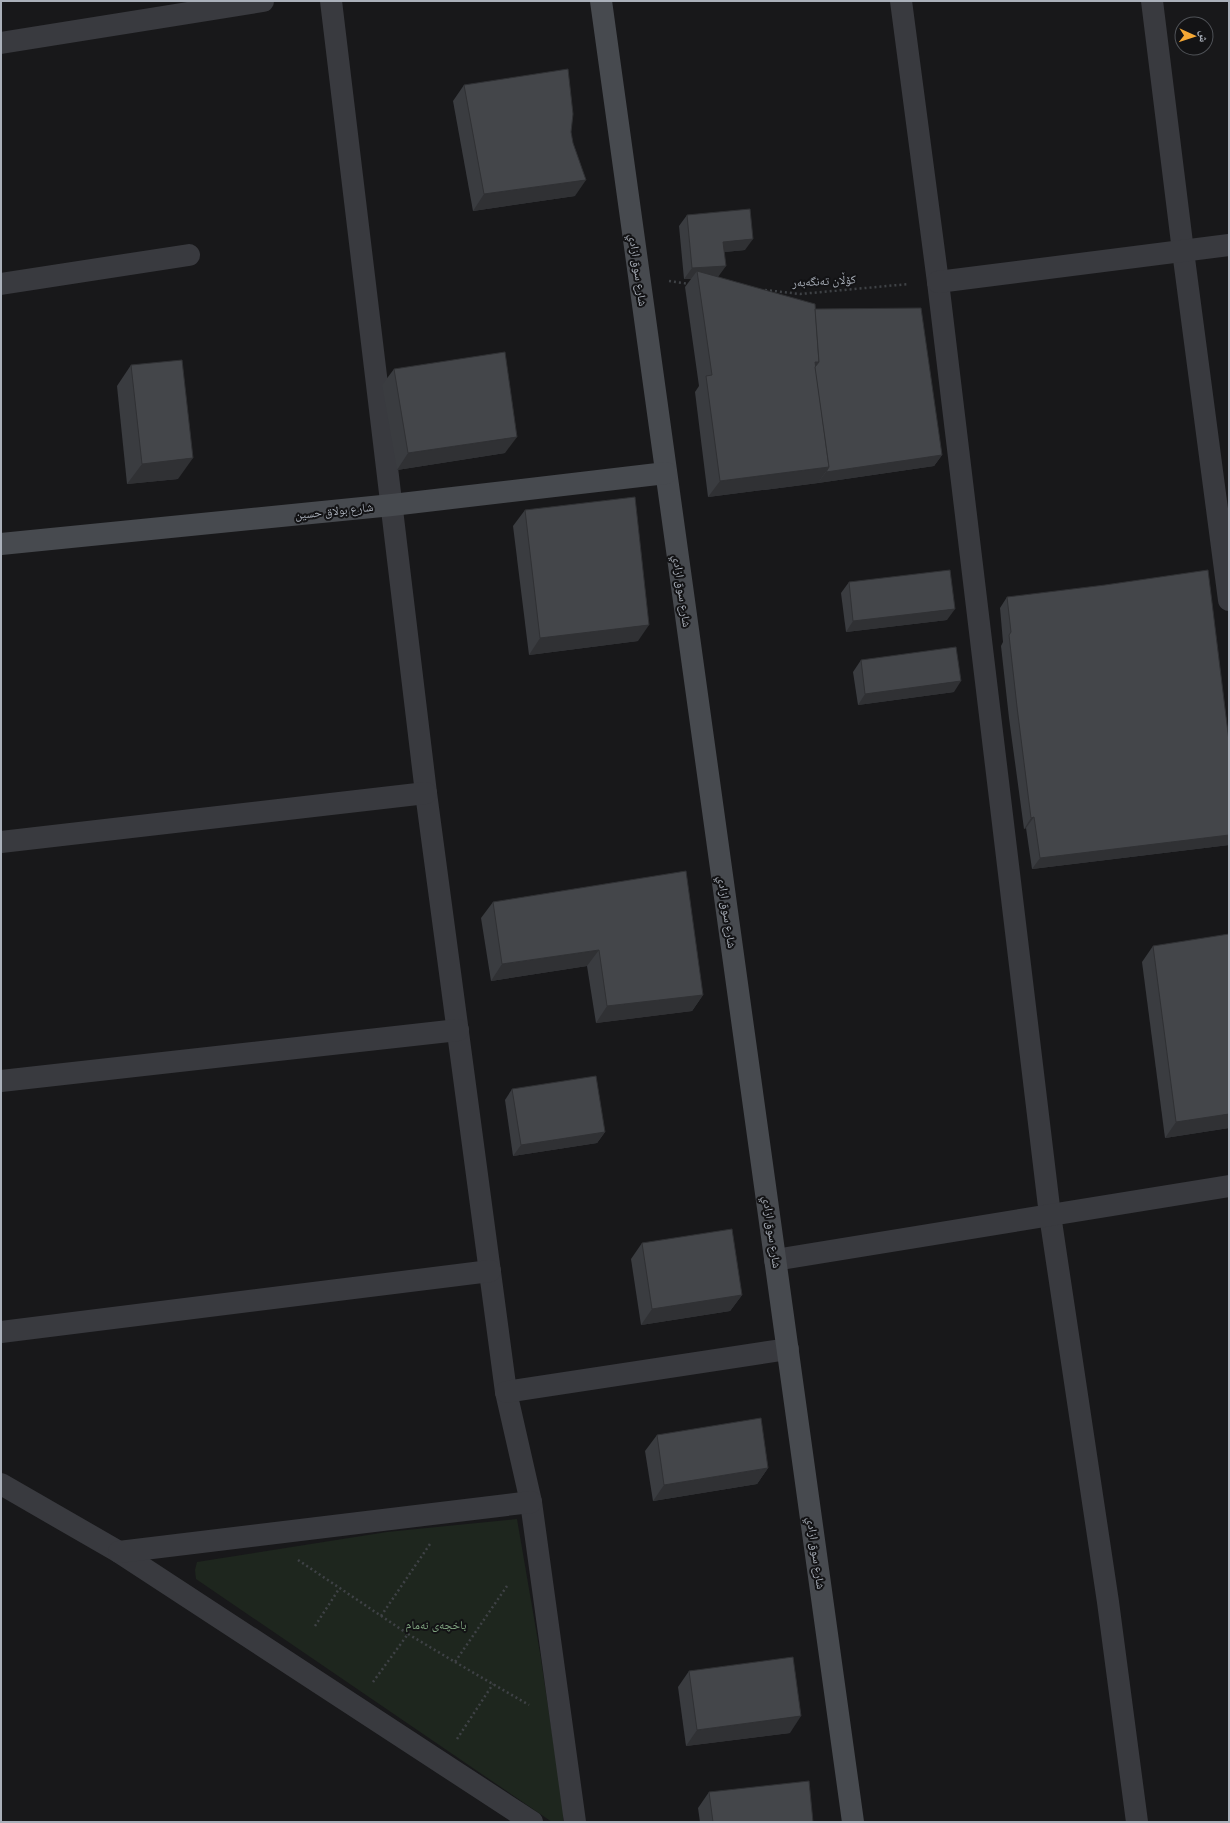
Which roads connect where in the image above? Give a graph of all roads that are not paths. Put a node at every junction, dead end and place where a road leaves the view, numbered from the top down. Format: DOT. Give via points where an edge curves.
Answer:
graph roads {
  1 [pos="263,1"];
  2 [pos="331,1"];
  3 [pos="601,1"];
  4 [pos="901,1"];
  5 [pos="1152,1"];
  6 [pos="1,43"];
  7 [pos="1229,244"];
  8 [pos="1182,250"];
  9 [pos="188,255"];
  10 [pos="938,282"];
  11 [pos="1,284"];
  12 [pos="666,473"];
  13 [pos="392,505"];
  14 [pos="1,544"];
  15 [pos="1229,600"];
  16 [pos="426,793"];
  17 [pos="1,842"];
  18 [pos="458,1030"];
  19 [pos="1,1081"];
  20 [pos="1229,1186"];
  21 [pos="1050,1215"];
  22 [pos="775,1260"];
  23 [pos="490,1271"];
  24 [pos="1,1332"];
  25 [pos="788,1349"];
  26 [pos="506,1392"];
  27 [pos="1,1484"];
  28 [pos="531,1502"];
  29 [pos="119,1552"];
  30 [pos="532,1822"];
  31 [pos="575,1822"];
  32 [pos="853,1822"];
  33 [pos="1137,1822"];
  1 -- 6 [label="street"];
  2 -- 13 [label="street"];
  3 -- 12 [label="street, شارع سوق ازادي"];
  4 -- 10 [label="street"];
  5 -- 8 [label="street"];
  7 -- 8 [label="street"];
  8 -- 10 [label="street"];
  8 -- 15 [label="street"];
  9 -- 11 [label="street"];
  10 -- 21 [label="street"];
  12 -- 13 [label="street, شارع بولاق حسين"];
  12 -- 22 [label="street, شارع سوق ازادي"];
  13 -- 14 [label="street, شارع بولاق حسين"];
  13 -- 16 [label="street"];
  16 -- 17 [label="street"];
  16 -- 18 [label="street"];
  18 -- 19 [label="street"];
  18 -- 23 [label="street"];
  20 -- 21 [label="street"];
  21 -- 22 [label="street"];
  21 -- 33 [label="street" via="1108,1602"];
  22 -- 25 [label="street, شارع سوق ازادي"];
  23 -- 24 [label="street"];
  23 -- 26 [label="street"];
  25 -- 26 [label="street"];
  25 -- 32 [label="street, شارع سوق ازادي"];
  26 -- 28 [label="street"];
  27 -- 29 [label="street"];
  28 -- 29 [label="street"];
  28 -- 31 [label="street"];
  29 -- 30 [label="street"];
}
